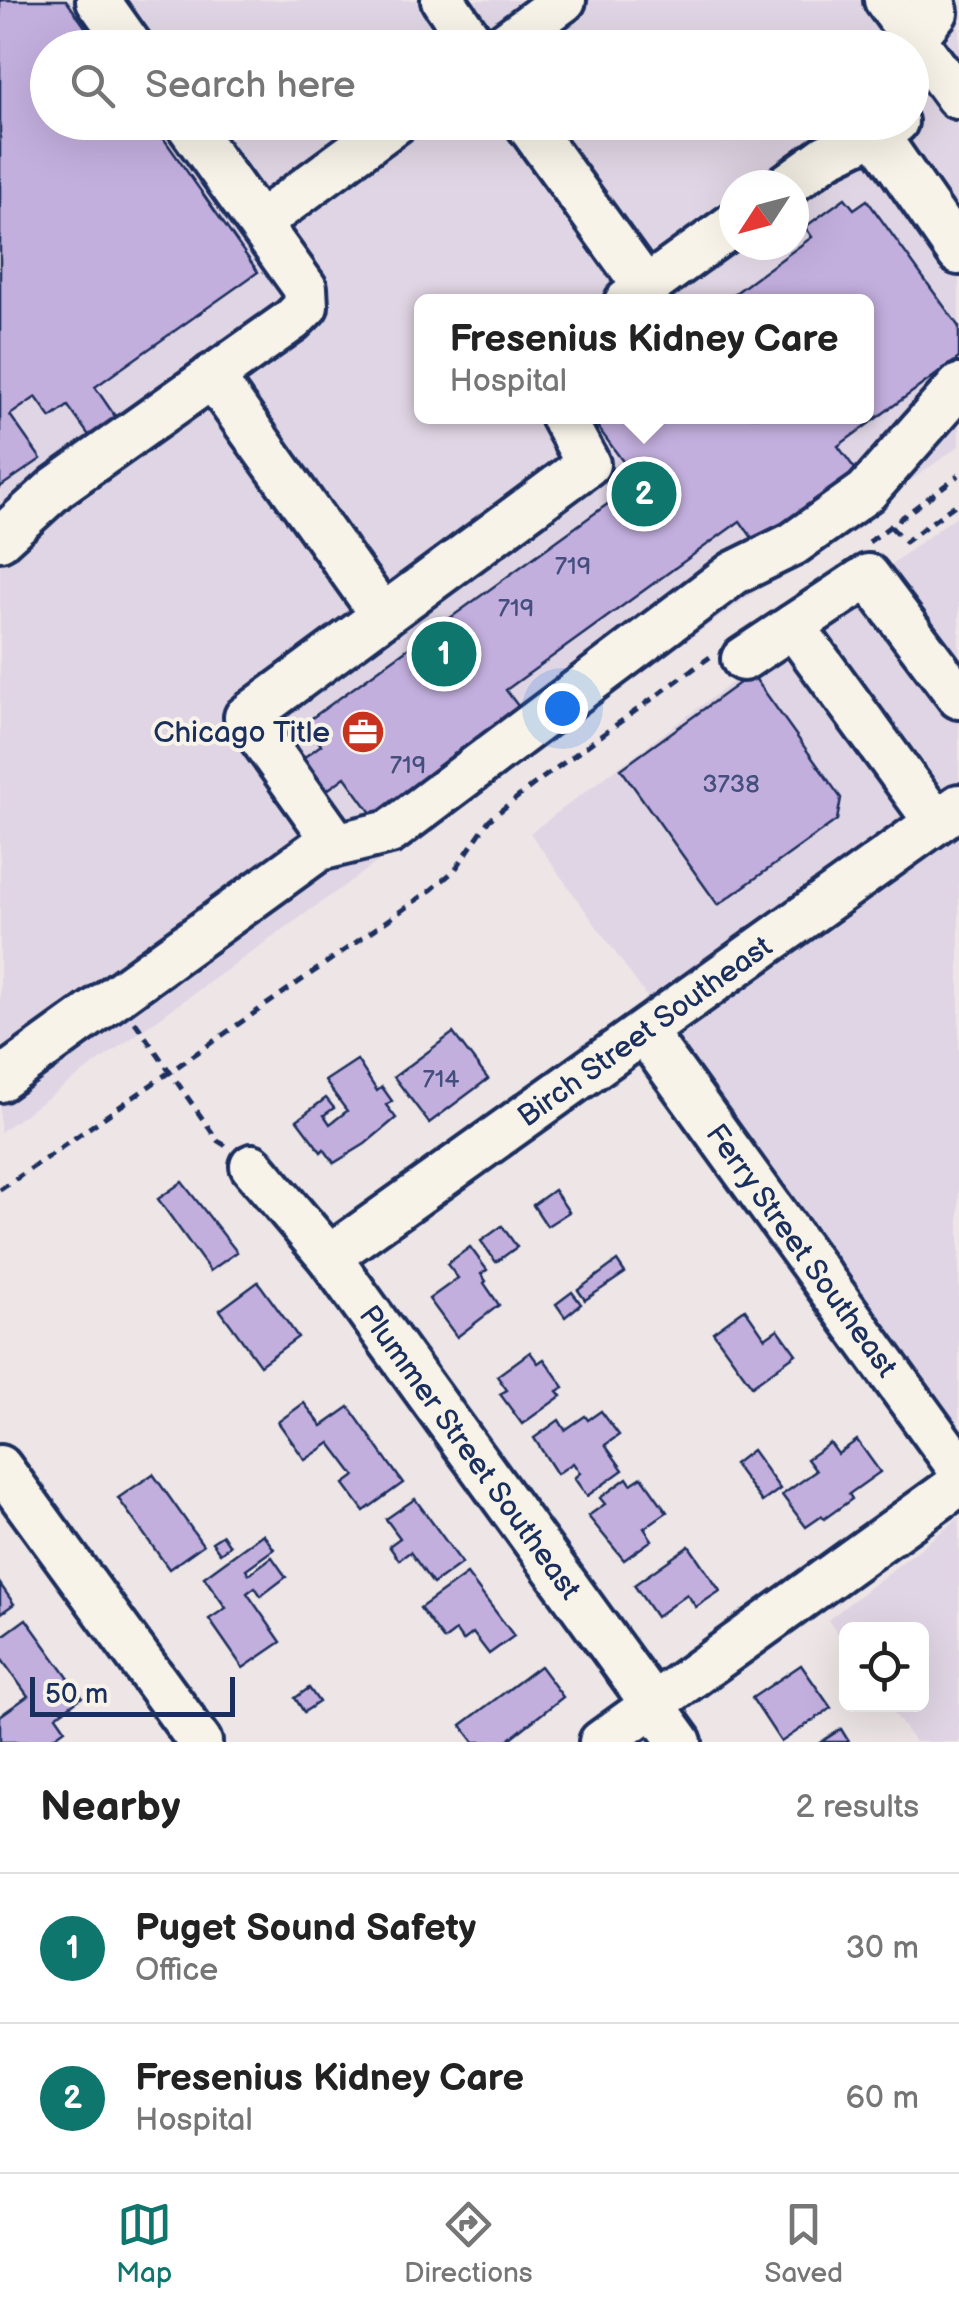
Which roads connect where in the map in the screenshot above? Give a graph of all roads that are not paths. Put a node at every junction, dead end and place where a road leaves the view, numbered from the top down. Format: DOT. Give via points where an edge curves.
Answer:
graph roads {
  1 [pos="98,0"];
  2 [pos="443,0"];
  3 [pos="564,0"];
  4 [pos="886,0"];
  5 [pos="932,0"];
  6 [pos="119,30"];
  7 [pos="464,30"];
  8 [pos="523,30"];
  9 [pos="908,30"];
  10 [pos="921,30"];
  11 [pos="929,58"];
  12 [pos="958,96"];
  13 [pos="929,108"];
  14 [pos="199,140"];
  15 [pos="371,140"];
  16 [pos="537,140"];
  17 [pos="859,140"];
  18 [pos="902,140"];
  19 [pos="807,170"];
  20 [pos="258,222"];
  21 [pos="719,235"];
  22 [pos="959,253"];
  23 [pos="635,294"];
  24 [pos="637,294"];
  25 [pos="212,376"];
  26 [pos="959,386"];
  27 [pos="566,424"];
  28 [pos="0,539"];
  29 [pos="383,616"];
  30 [pos="793,626"];
  31 [pos="731,655"];
  32 [pos="959,697"];
  33 [pos="948,814"];
  34 [pos="335,842"];
  35 [pos="644,1033"];
  36 [pos="0,1080"];
  37 [pos="252,1166"];
  38 [pos="329,1257"];
  39 [pos="0,1467"];
  40 [pos="959,1468"];
  41 [pos="959,1484"];
  42 [pos="653,1704"];
  43 [pos="200,1742"];
  44 [pos="601,1742"];
  45 [pos="680,1742"];
  1 -- 6 [label="street"];
  2 -- 7 [label="street"];
  3 -- 8 [label="street"];
  4 -- 9 [label="street"];
  5 -- 10 [label="street" via="936,12"];
  11 -- 12 [label="street"];
  12 -- 13 [label="street"];
  14 -- 20 [label="street"];
  15 -- 20 [label="street"];
  16 -- 23 [label="street"];
  17 -- 19 [label="street"];
  18 -- 22 [label="street"];
  20 -- 25 [label="street" via="305,288 306,306"];
  21 -- 24 [label="street"];
  25 -- 28 [label="street" via="57,487"];
  25 -- 29 [label="street"];
  26 -- 34 [label="street" via="866,492 793,544 734,572 390,832"];
  27 -- 29 [label="street" via="588,464"];
  29 -- 34 [label="street" via="246,717"];
  30 -- 31 [label="street"];
  30 -- 32 [label="street" via="868,576"];
  30 -- 33 [label="street"];
  33 -- 35 [label="street, Birch Street Southeast"];
  34 -- 36 [label="street"];
  35 -- 38 [label="street, Birch Street Southeast"];
  35 -- 40 [label="street, Ferry Street Southeast"];
  37 -- 38 [label="street, Plummer Street Southeast"];
  38 -- 42 [label="street, Plummer Street Southeast"];
  39 -- 43 [label="street"];
  41 -- 42 [label="street"];
  42 -- 44 [label="street"];
  42 -- 45 [label="street, Plummer Street Southeast"];
}
